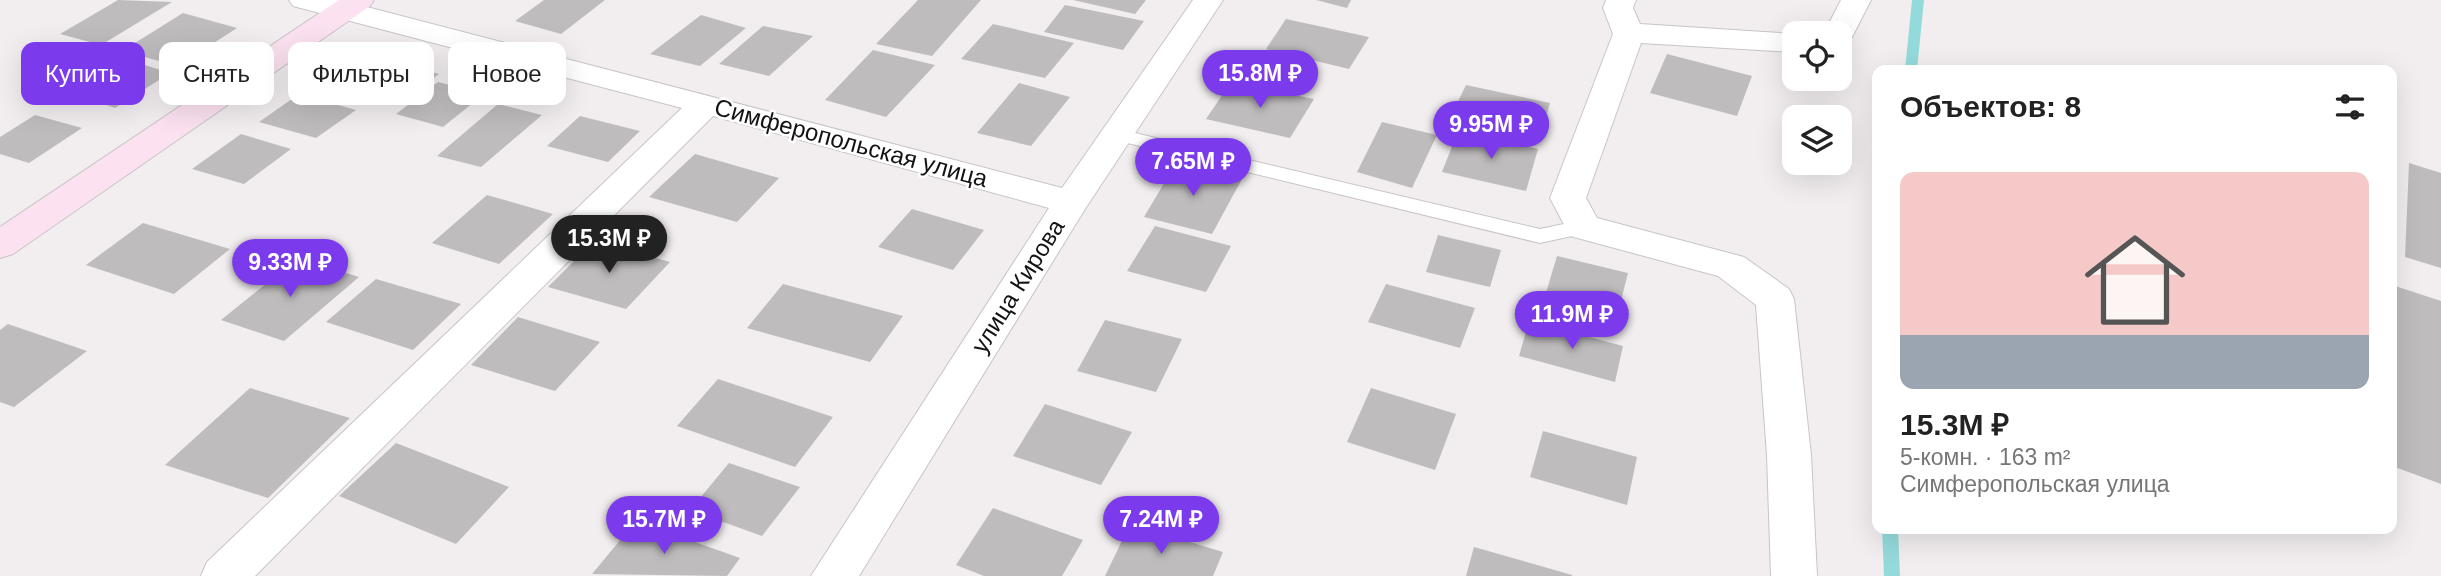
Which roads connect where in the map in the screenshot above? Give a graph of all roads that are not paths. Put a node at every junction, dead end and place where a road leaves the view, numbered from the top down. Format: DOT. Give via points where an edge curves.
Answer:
graph roads {
  1 [pos="304,0"];
  2 [pos="1208,0"];
  3 [pos="1856,0"];
  4 [pos="352,5"];
  5 [pos="1625,17"];
  6 [pos="1846,21"];
  7 [pos="1782,42"];
  8 [pos="706,104"];
  9 [pos="1118,135"];
  10 [pos="1071,202"];
  11 [pos="1583,227"];
  12 [pos="0,245"];
  13 [pos="224,576"];
  14 [pos="834,576"];
  15 [pos="1794,576"];
  1 -- 4 [label="street, Симферопольская улица"];
  2 -- 9 [label="street, улица Кирова"];
  3 -- 6 [label="street"];
  4 -- 8 [label="street, Симферопольская улица"];
  4 -- 12 [label="main road"];
  5 -- 7 [label="street" via="1664,33"];
  5 -- 11 [label="street" via="1568,198"];
  8 -- 10 [label="street, Симферопольская улица"];
  8 -- 13 [label="street"];
  9 -- 10 [label="street, улица Кирова"];
  9 -- 11 [label="lane" via="1540,236"];
  10 -- 14 [label="street, улица Кирова"];
  11 -- 15 [label="street" via="1731,267 1775,299"];
}
